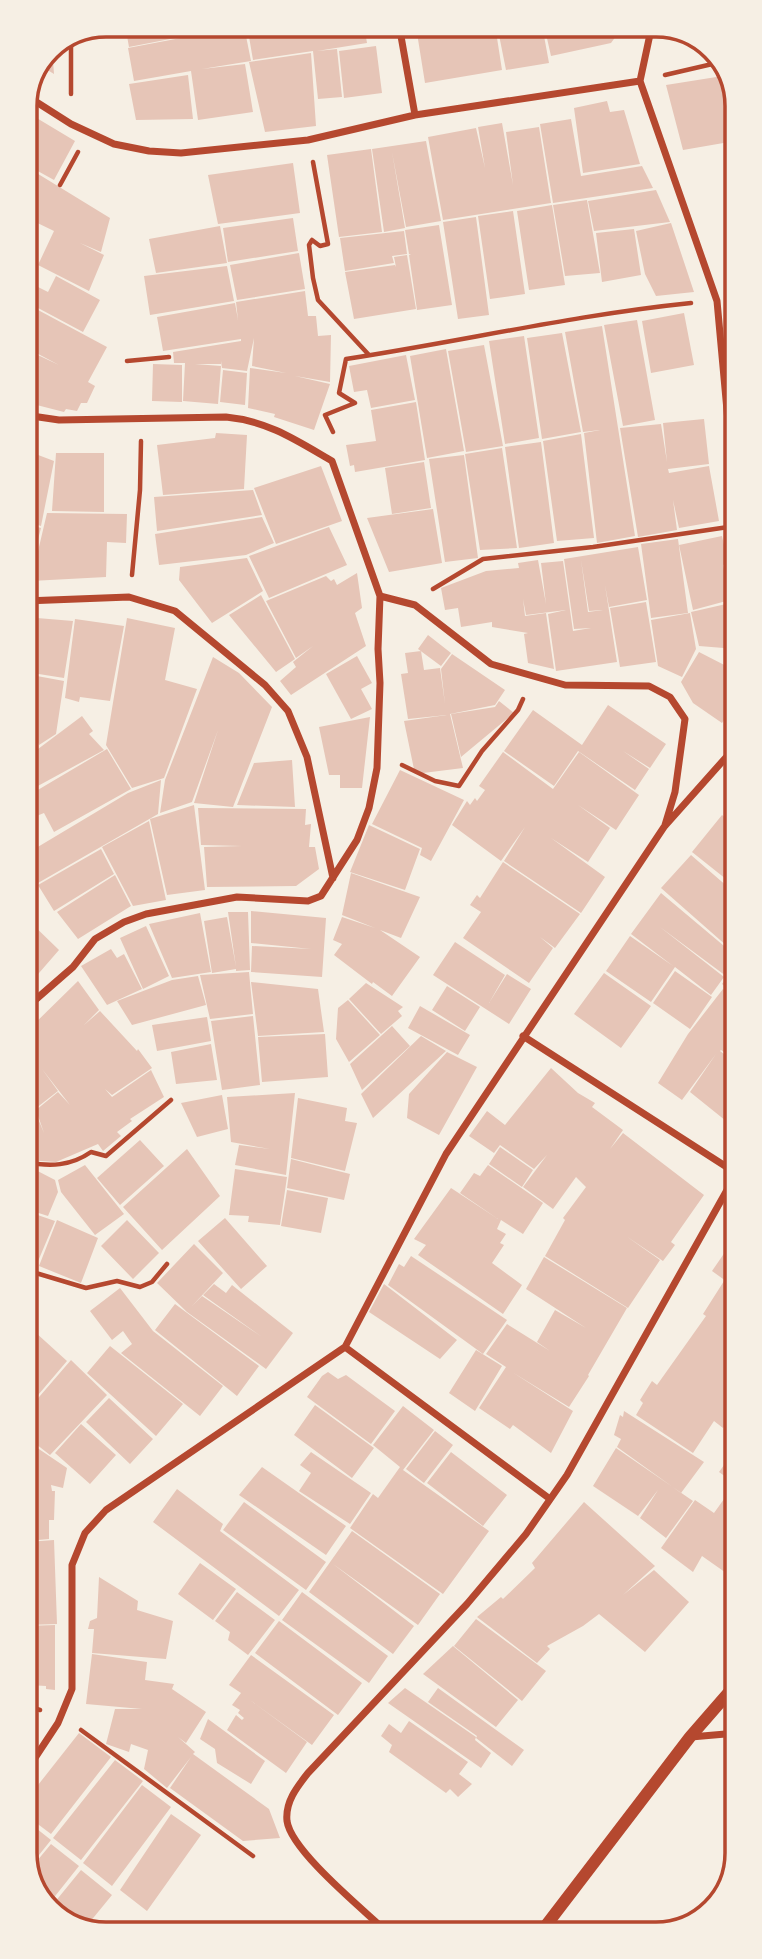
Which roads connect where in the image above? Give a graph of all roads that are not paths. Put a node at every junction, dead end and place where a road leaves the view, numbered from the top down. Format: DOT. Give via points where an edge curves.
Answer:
graph roads {
  1 [pos="401,37"];
  2 [pos="649,37"];
  3 [pos="640,81"];
  4 [pos="37,102"];
  5 [pos="415,115"];
  6 [pos="725,389"];
  7 [pos="37,417"];
  8 [pos="380,596"];
  9 [pos="37,601"];
  10 [pos="725,758"];
  11 [pos="664,827"];
  12 [pos="333,878"];
  13 [pos="37,998"];
  14 [pos="523,1036"];
  15 [pos="725,1167"];
  16 [pos="725,1194"];
  17 [pos="345,1347"];
  18 [pos="550,1499"];
  19 [pos="725,1697"];
  20 [pos="725,1734"];
  21 [pos="690,1737"];
  22 [pos="37,1754"];
  23 [pos="376,1922"];
  24 [pos="549,1922"];
  1 -- 5 [label="street"];
  2 -- 3 [label="street"];
  3 -- 5 [label="street"];
  3 -- 6 [label="street" via="717,301"];
  4 -- 5 [label="street" via="114,144 181,153 308,140"];
  7 -- 8 [label="street" via="226,416 270,426 332,461"];
  8 -- 11 [label="street" via="415,605 491,664 565,685 649,685 670,697 685,719 675,792"];
  8 -- 12 [label="street" via="378,754 369,808 357,840"];
  9 -- 12 [label="street" via="130,597 176,611 265,685 288,711 307,757"];
  10 -- 11 [label="street"];
  11 -- 14 [label="street"];
  12 -- 13 [label="street" via="321,896 308,901 237,898 124,922 95,939 73,967"];
  14 -- 15 [label="street"];
  14 -- 17 [label="street" via="446,1154"];
  16 -- 18 [label="street"];
  17 -- 18 [label="street"];
  17 -- 22 [label="street" via="106,1510 85,1533 72,1564 72,1689"];
  18 -- 23 [label="street" via="501,1566 308,1773 288,1805 287,1822 303,1852"];
  19 -- 21 [label="street"];
  20 -- 21 [label="street"];
  21 -- 24 [label="street"];
}
